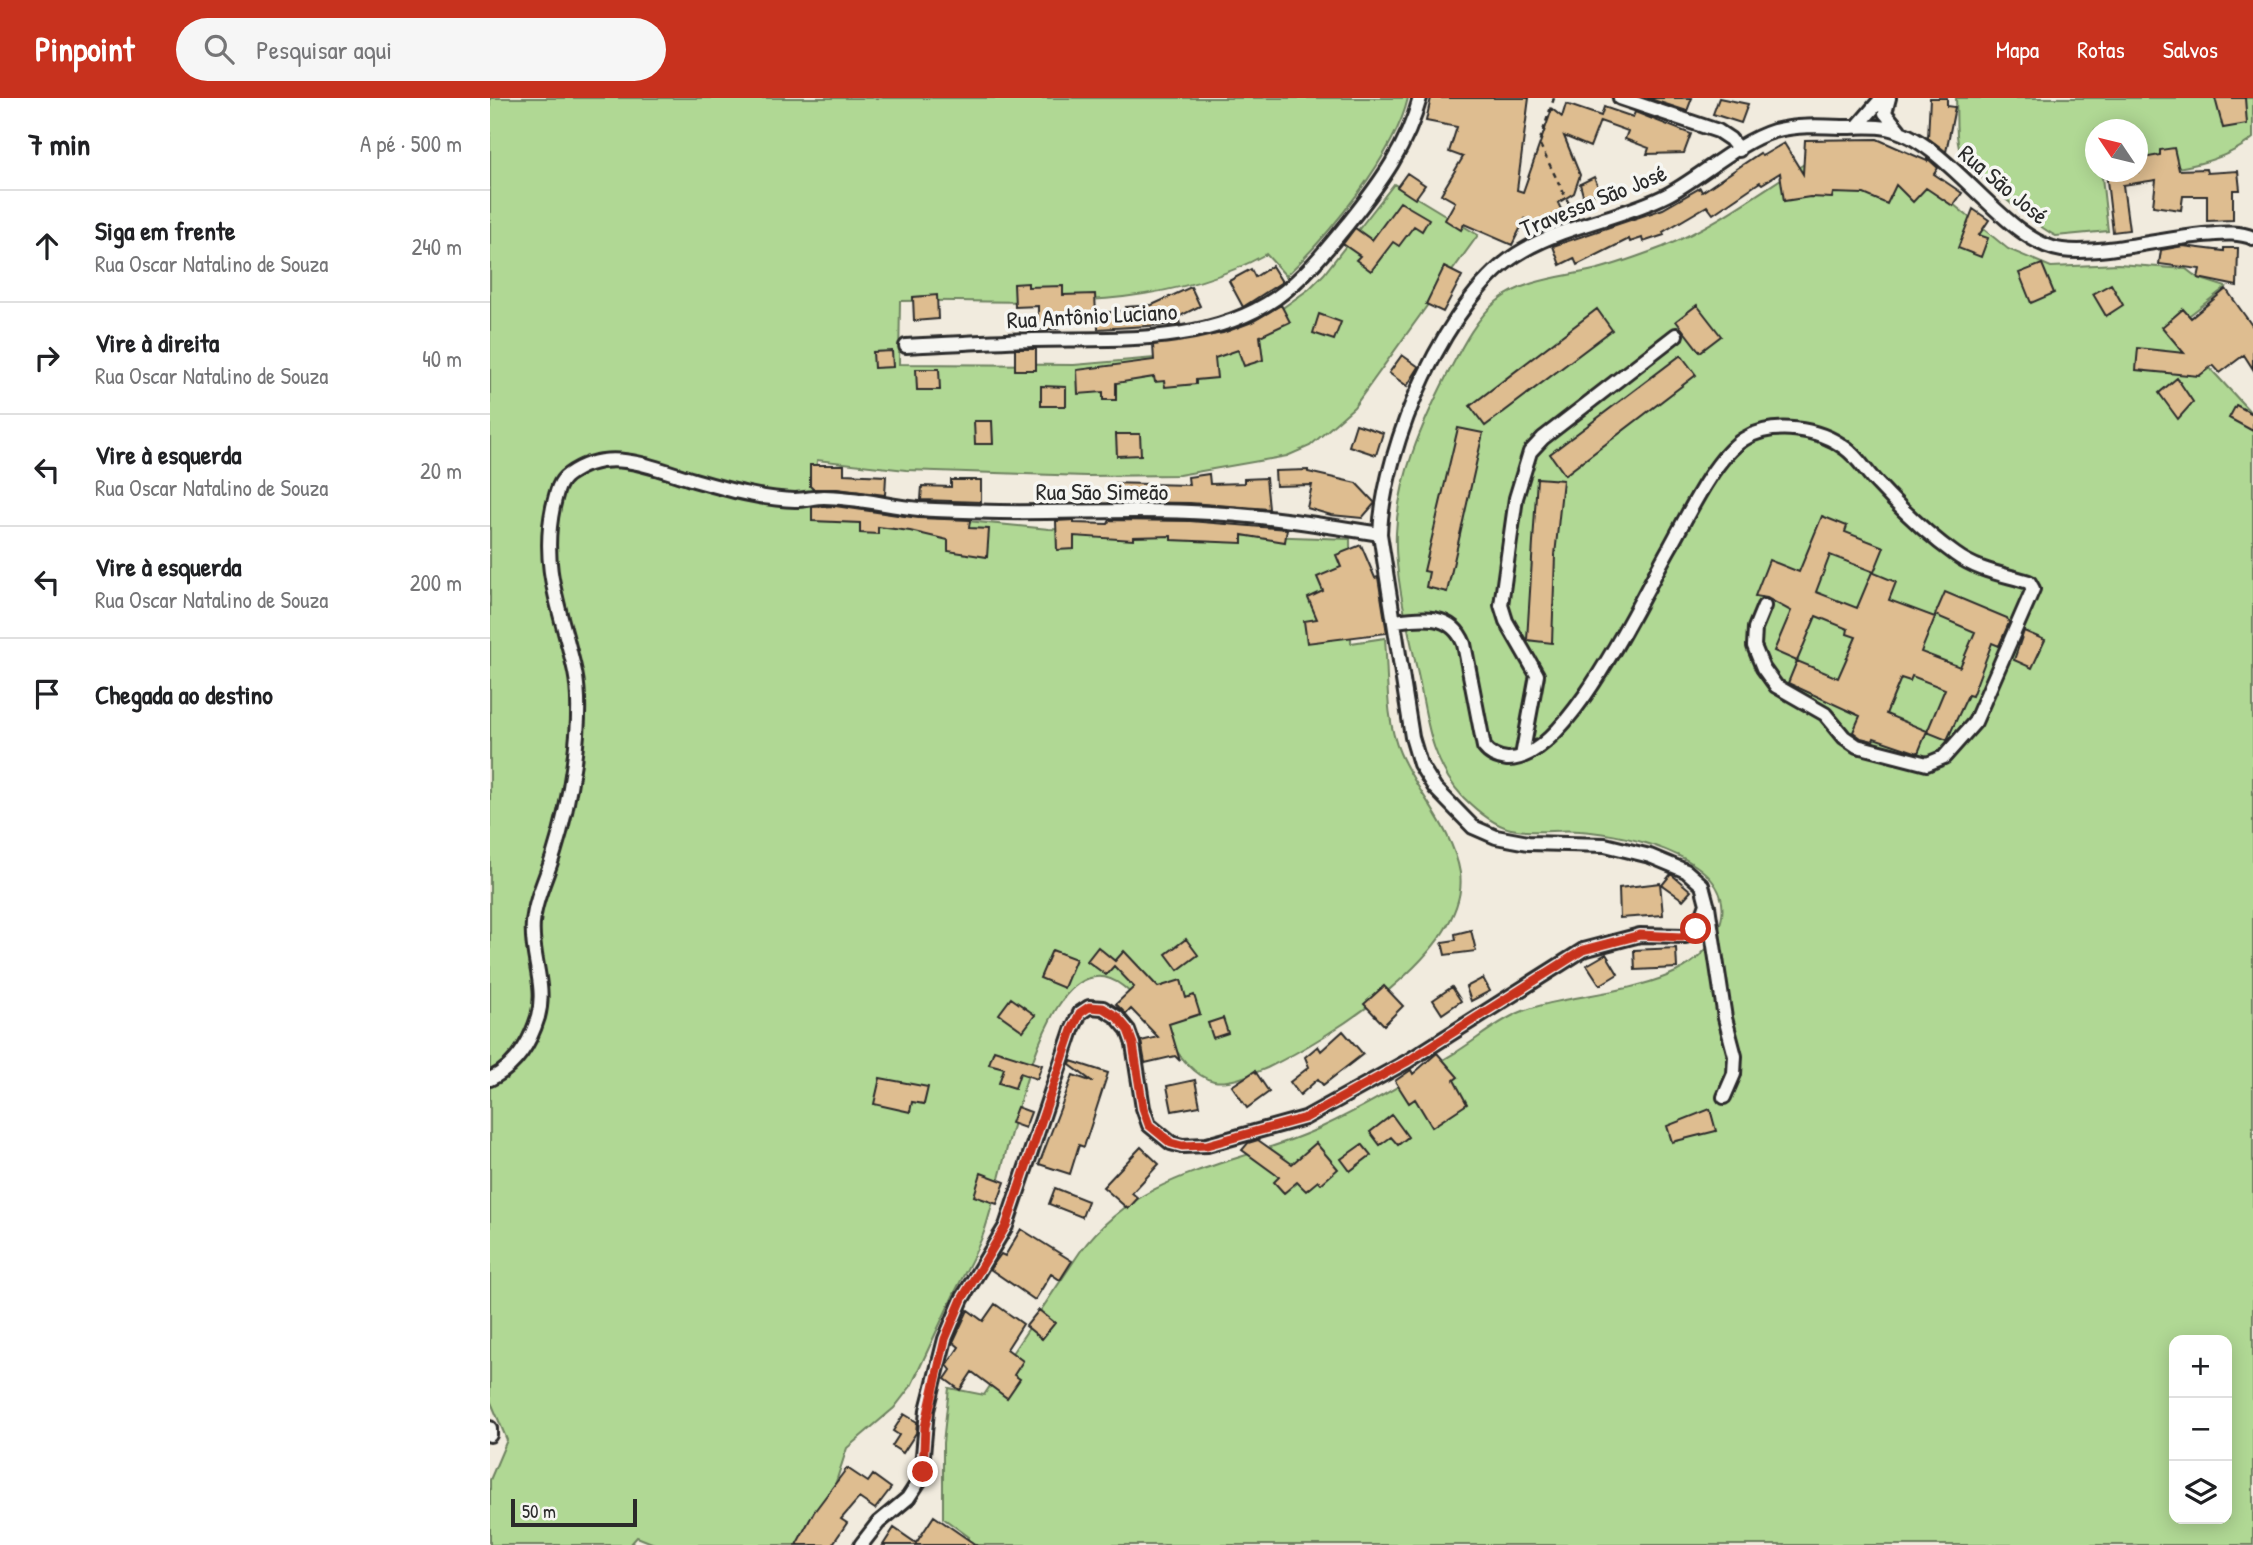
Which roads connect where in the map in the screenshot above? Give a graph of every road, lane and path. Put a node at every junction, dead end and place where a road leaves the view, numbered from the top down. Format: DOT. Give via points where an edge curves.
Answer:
graph roads {
  1 [pos="1420,98"];
  2 [pos="1554,98"];
  3 [pos="1620,98"];
  4 [pos="1882,98"];
  5 [pos="1889,98"];
  6 [pos="1857,127"];
  7 [pos="1905,134"];
  8 [pos="1739,150"];
  9 [pos="1581,227"];
  10 [pos="2253,238"];
  11 [pos="1676,335"];
  12 [pos="906,346"];
  13 [pos="1380,534"];
  14 [pos="1764,606"];
  15 [pos="1395,621"];
  16 [pos="1522,756"];
  17 [pos="1707,904"];
  18 [pos="490,1079"];
  19 [pos="1724,1097"];
  20 [pos="490,1429"];
  21 [pos="490,1434"];
  22 [pos="861,1545"];
  1 -- 12 [label="street, Rua Antônio Luciano" via="1401,151 1367,200 1289,288 1256,309 1212,326 1167,334"];
  2 -- 9 [label="path" via="1539,137 1540,149"];
  3 -- 8 [label="street" via="1717,131"];
  4 -- 6 [label="street"];
  5 -- 7 [label="street" via="1886,118"];
  6 -- 7 [label="street, Rua São José"];
  6 -- 8 [label="street, Rua São José" via="1773,131"];
  7 -- 10 [label="street, Rua São José" via="1931,150 2031,236 2058,249 2221,233"];
  8 -- 9 [label="street, Travessa São José" via="1643,207"];
  9 -- 13 [label="street, Travessa São José" via="1546,239 1507,261 1456,321 1404,423 1384,496"];
  11 -- 16 [label="street" via="1543,438 1525,461 1501,605 1536,675"];
  13 -- 15 [label="street, Travessa São José"];
  13 -- 18 [label="street, Rua São Simeão" via="1254,515 1188,511 919,509 824,497 796,500 752,494 624,460 596,462 564,478 554,502 548,543 550,579 575,673 578,734 559,837 533,921 541,1005 524,1048 514,1062"];
  14 -- 16 [label="street" via="1754,646 1776,686 1825,714 1857,746 1927,764 1944,757 1975,722 2033,589 2029,582 1988,571 1955,554 1904,511 1839,444 1797,430 1754,434 1732,448 1712,476 1590,690 1538,748"];
  15 -- 16 [label="street" via="1432,618 1457,630 1464,644 1484,747 1504,759"];
  15 -- 17 [label="street, Travessa São José" via="1412,737 1426,774 1473,827 1511,841 1592,843 1650,856 1693,876 1705,890"];
  17 -- 19 [label="street" via="1735,1056 1734,1074"];
  17 -- 22 [label="street" via="1700,923 1686,936 1640,935 1583,950 1336,1102 1286,1126 1207,1145 1182,1146 1154,1130 1143,1108 1128,1030 1103,1008 1082,1011 1006,1226 962,1299 945,1339 929,1402 921,1478 908,1498 878,1523"];
  20 -- 21 [label="street"];
}
